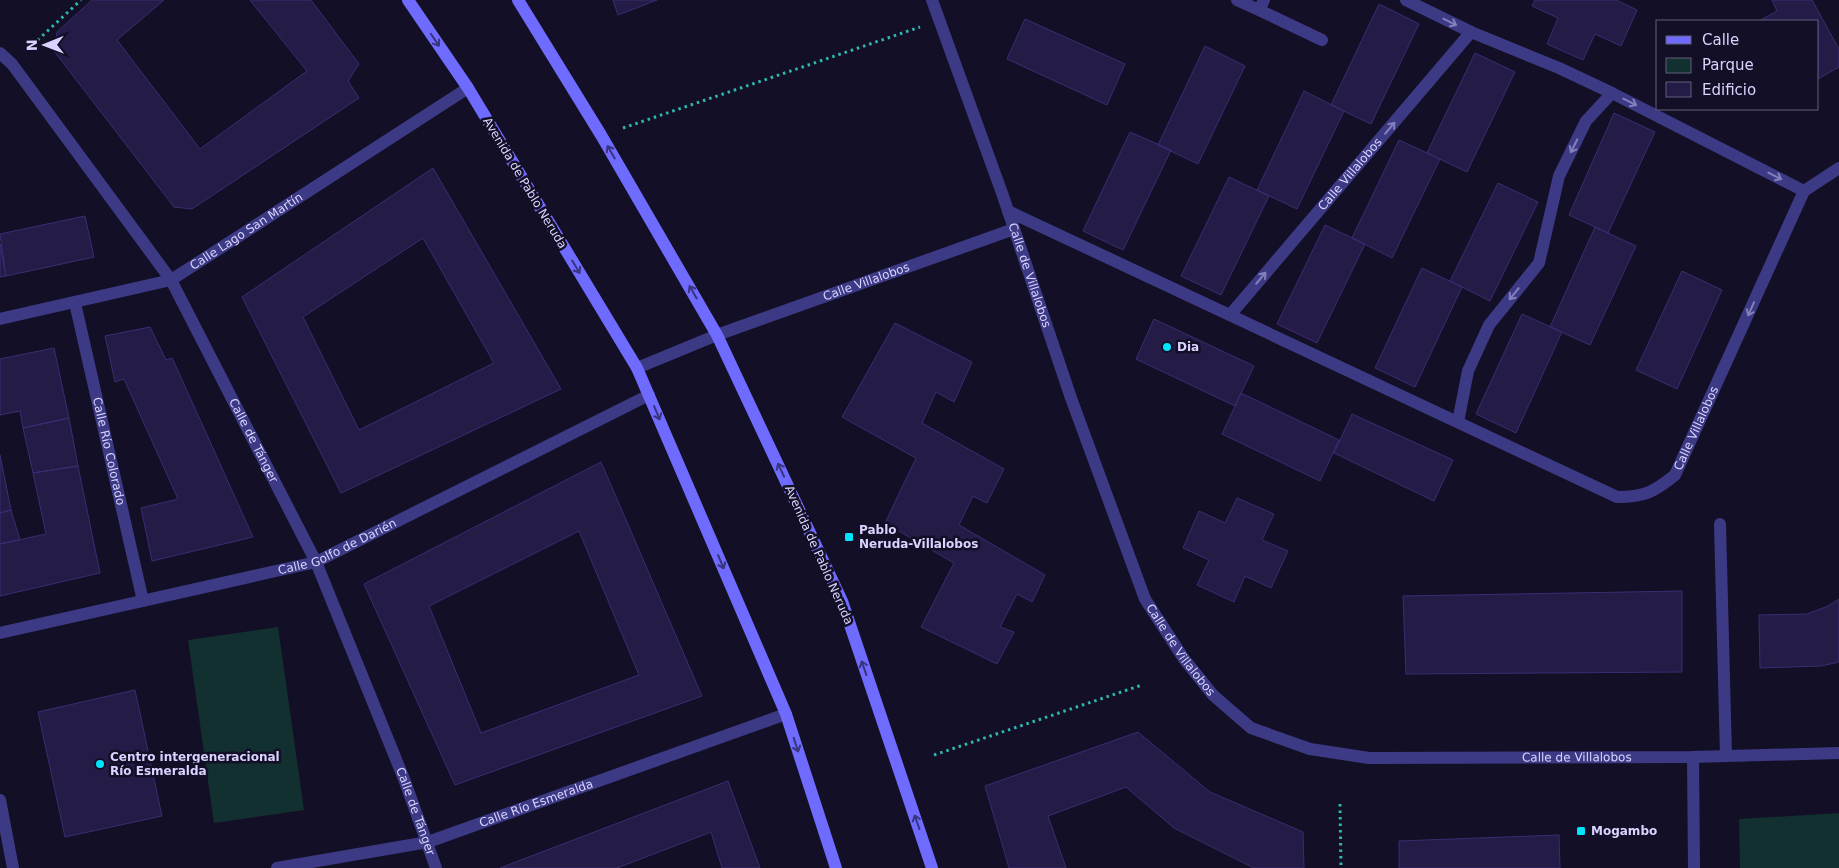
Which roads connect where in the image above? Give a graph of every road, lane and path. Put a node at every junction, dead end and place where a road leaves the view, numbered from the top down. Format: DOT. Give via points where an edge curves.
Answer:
graph roads {
  1 [pos="81,0"];
  2 [pos="408,0"];
  3 [pos="518,0"];
  4 [pos="932,0"];
  5 [pos="1236,0"];
  6 [pos="1414,2"];
  7 [pos="1261,5"];
  8 [pos="939,20"];
  9 [pos="1471,32"];
  10 [pos="1322,40"];
  11 [pos="0,53"];
  12 [pos="12,64"];
  13 [pos="468,88"];
  14 [pos="1612,93"];
  15 [pos="602,135"];
  16 [pos="1839,168"];
  17 [pos="1804,191"];
  18 [pos="1008,211"];
  19 [pos="1014,229"];
  20 [pos="171,280"];
  21 [pos="75,303"];
  22 [pos="1230,315"];
  23 [pos="0,319"];
  24 [pos="717,335"];
  25 [pos="637,368"];
  26 [pos="649,394"];
  27 [pos="1458,422"];
  28 [pos="1720,524"];
  29 [pos="316,562"];
  30 [pos="143,601"];
  31 [pos="0,633"];
  32 [pos="1142,685"];
  33 [pos="786,714"];
  34 [pos="1839,753"];
  35 [pos="934,755"];
  36 [pos="1726,756"];
  37 [pos="1693,757"];
  38 [pos="0,800"];
  39 [pos="1340,804"];
  40 [pos="428,842"];
  41 [pos="13,868"];
  42 [pos="278,868"];
  43 [pos="436,868"];
  44 [pos="836,868"];
  45 [pos="932,868"];
  46 [pos="1341,868"];
  47 [pos="1694,868"];
  1 -- 12 [label="path"];
  2 -- 13 [label="main road, Avenida de Pablo Neruda, one-way"];
  3 -- 15 [label="main road, Avenida de Pablo Neruda"];
  4 -- 8 [label="street, Calle de Villalobos"];
  5 -- 7 [label="street"];
  6 -- 9 [label="street, one-way"];
  7 -- 10 [label="street"];
  8 -- 15 [label="path"];
  8 -- 18 [label="street, Calle de Villalobos"];
  9 -- 14 [label="street"];
  22 -- 9 [label="street, Calle Villalobos, one-way"];
  11 -- 12 [label="street, Calle de Tánger"];
  12 -- 20 [label="street, Calle de Tánger"];
  13 -- 20 [label="street, Calle Lago San Martín"];
  13 -- 25 [label="main road, Avenida de Pablo Neruda, one-way"];
  14 -- 17 [label="street, one-way"];
  14 -- 27 [label="street, one-way" via="1586,121 1559,176 1539,263 1489,325 1468,371"];
  24 -- 15 [label="main road, Avenida de Pablo Neruda, one-way"];
  16 -- 17 [label="street"];
  17 -- 27 [label="street, Calle Villalobos, one-way" via="1675,475 1657,489 1639,497 1618,497"];
  18 -- 19 [label="street, Calle de Villalobos"];
  18 -- 22 [label="street, Calle Villalobos"];
  19 -- 24 [label="street, Calle Villalobos"];
  19 -- 37 [label="street, Calle de Villalobos" via="1145,599 1184,659 1213,694 1252,728 1310,749 1369,758"];
  20 -- 21 [label="street, Calle Lago San Martín"];
  20 -- 29 [label="street, Calle de Tánger"];
  21 -- 23 [label="street, Calle Lago San Martín"];
  21 -- 30 [label="street, Calle Río Colorado"];
  22 -- 27 [label="street, Calle Villalobos"];
  24 -- 25 [label="street"];
  45 -- 24 [label="main road, Avenida de Pablo Neruda, one-way" via="842,601"];
  25 -- 26 [label="main road, Avenida de Pablo Neruda"];
  26 -- 29 [label="street, Calle Golfo de Darién"];
  26 -- 33 [label="main road, Avenida de Pablo Neruda, one-way"];
  28 -- 36 [label="street"];
  29 -- 30 [label="street, Calle Golfo de Darién"];
  29 -- 40 [label="street, Calle de Tánger"];
  30 -- 31 [label="street, Calle Golfo de Darién"];
  32 -- 35 [label="path"];
  33 -- 40 [label="street, Calle Río Esmeralda"];
  33 -- 44 [label="main road, Avenida de Pablo Neruda, one-way"];
  34 -- 36 [label="street, Calle de Villalobos"];
  36 -- 37 [label="street, Calle de Villalobos"];
  37 -- 47 [label="street"];
  38 -- 41 [label="street"];
  39 -- 46 [label="path"];
  40 -- 42 [label="street, Calle Río Esmeralda"];
  40 -- 43 [label="street, Calle de Tánger"];
}
